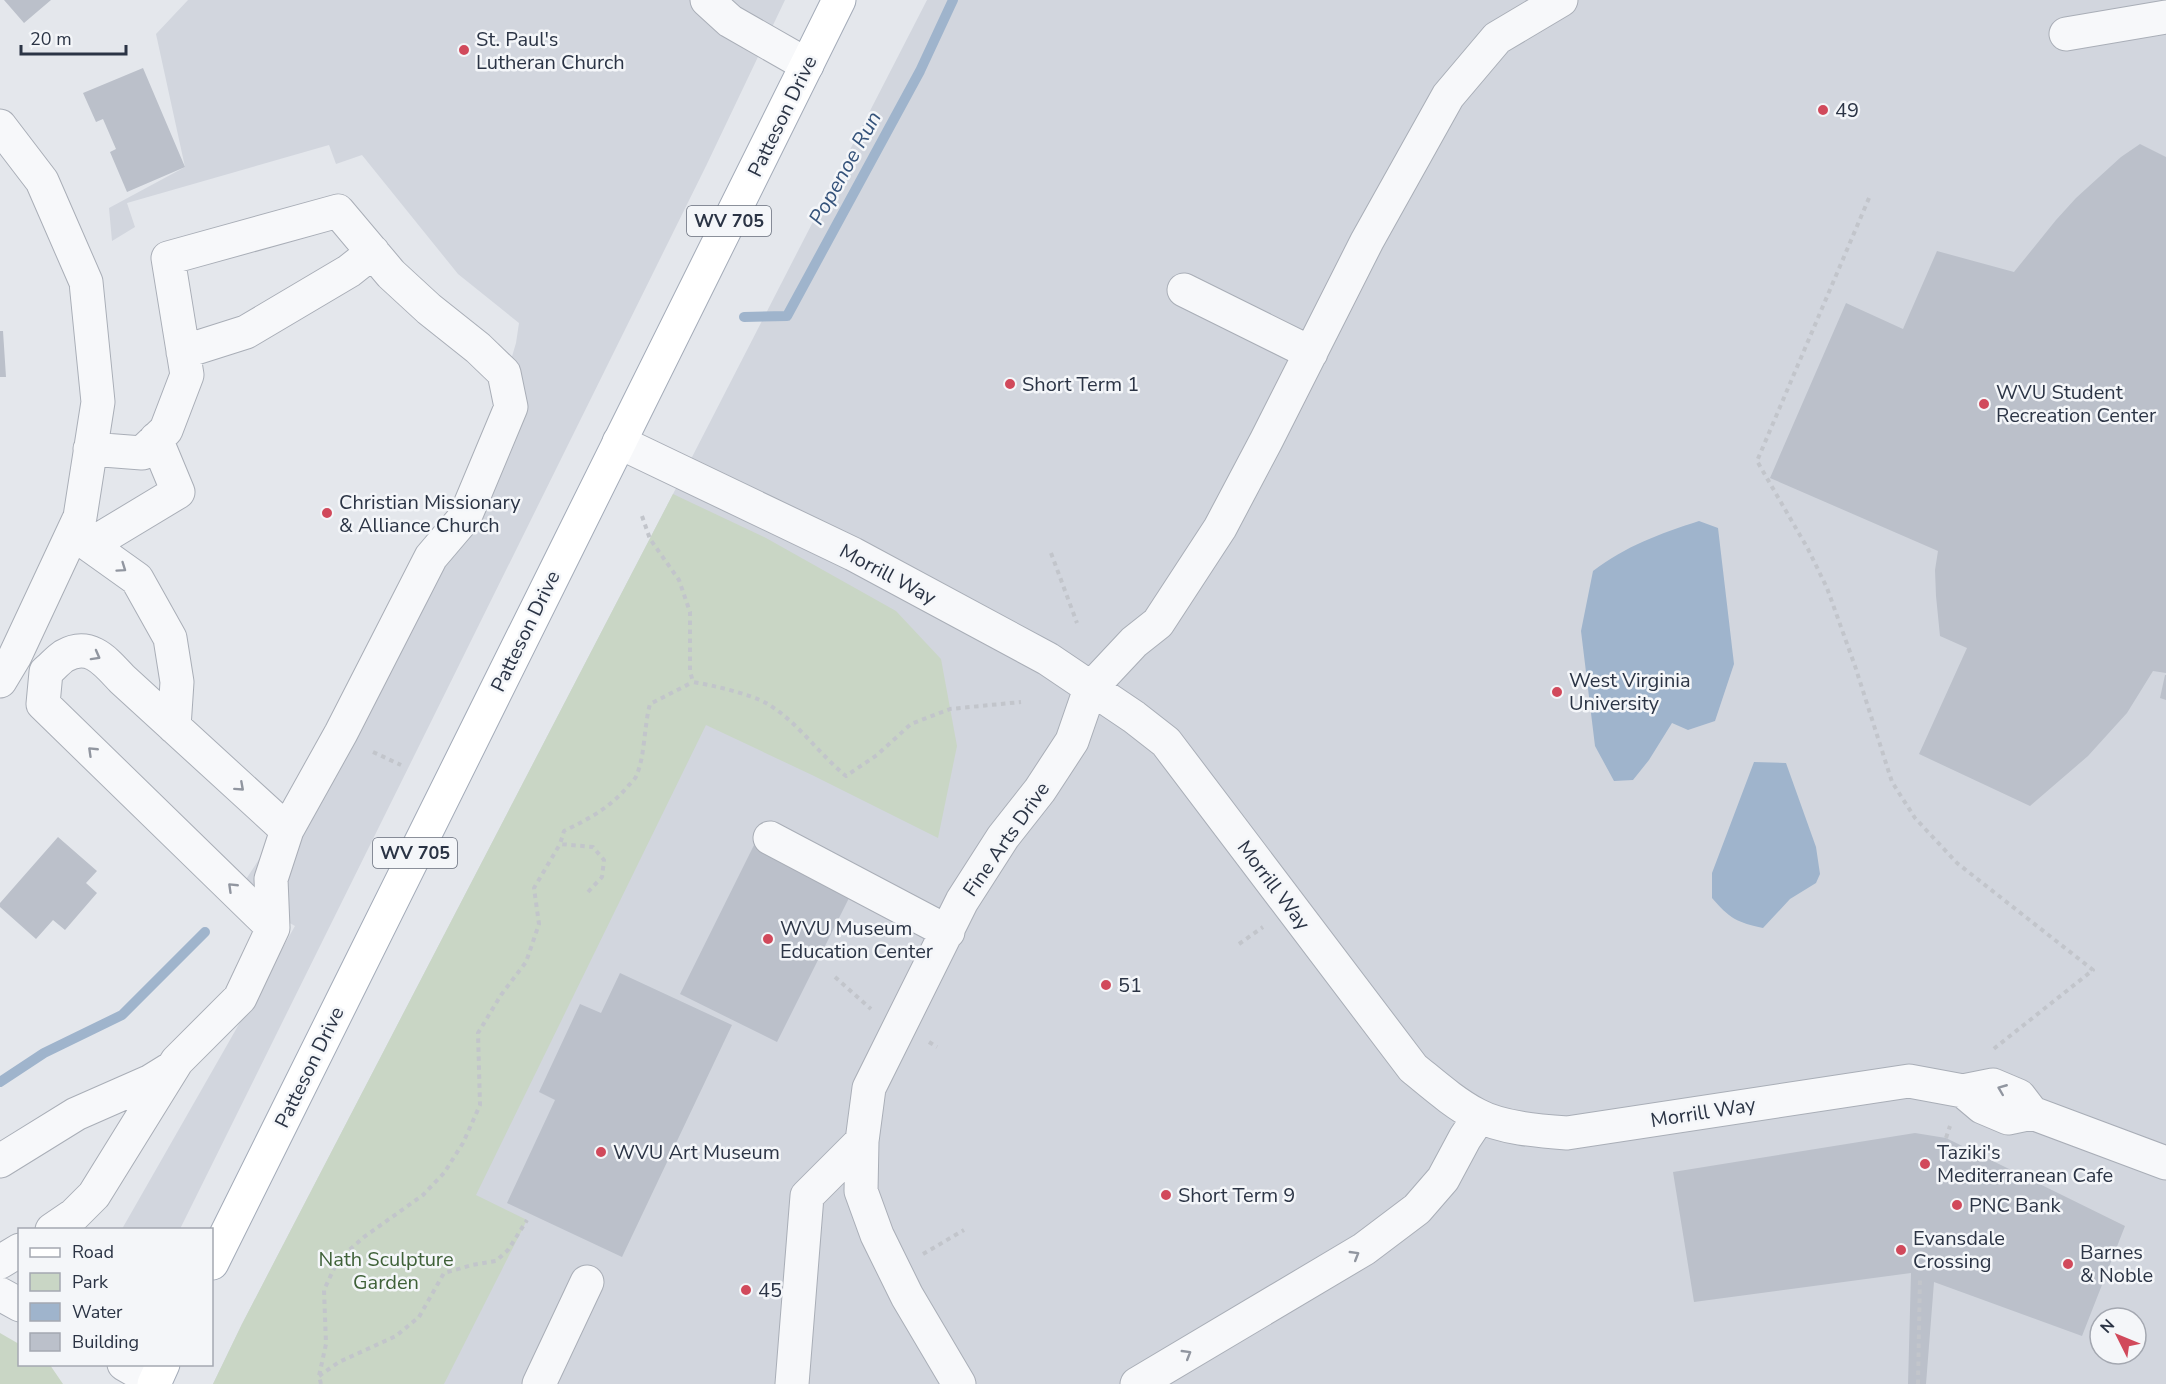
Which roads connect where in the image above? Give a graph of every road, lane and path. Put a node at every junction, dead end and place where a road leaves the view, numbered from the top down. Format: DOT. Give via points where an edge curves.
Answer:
graph roads {
  1 [pos="707,0"];
  2 [pos="839,0"];
  3 [pos="1561,0"];
  4 [pos="2166,17"];
  5 [pos="2066,34"];
  6 [pos="807,65"];
  7 [pos="0,126"];
  8 [pos="1869,198"];
  9 [pos="373,252"];
  10 [pos="1184,290"];
  11 [pos="183,352"];
  12 [pos="1311,353"];
  13 [pos="156,439"];
  14 [pos="619,442"];
  15 [pos="90,449"];
  16 [pos="642,516"];
  17 [pos="82,540"];
  18 [pos="1051,553"];
  19 [pos="1077,623"];
  20 [pos="8,669"];
  21 [pos="46,672"];
  22 [pos="693,682"];
  23 [pos="1089,689"];
  24 [pos="1021,702"];
  25 [pos="174,727"];
  26 [pos="373,752"];
  27 [pos="401,765"];
  28 [pos="287,830"];
  29 [pos="770,838"];
  30 [pos="560,844"];
  31 [pos="588,892"];
  32 [pos="1268,923"];
  33 [pos="273,928"];
  34 [pos="948,932"];
  35 [pos="1239,944"];
  36 [pos="835,977"];
  37 [pos="876,1014"];
  38 [pos="1988,1053"];
  39 [pos="173,1068"];
  40 [pos="1479,1117"];
  41 [pos="1950,1125"];
  42 [pos="1946,1138"];
  43 [pos="862,1142"];
  44 [pos="0,1161"];
  45 [pos="2166,1163"];
  46 [pos="527,1220"];
  47 [pos="55,1228"];
  48 [pos="964,1230"];
  49 [pos="18,1251"];
  50 [pos="920,1256"];
  51 [pos="213,1261"];
  52 [pos="0,1262"];
  53 [pos="1920,1277"];
  54 [pos="587,1282"];
  55 [pos="0,1294"];
  56 [pos="18,1304"];
  57 [pos="127,1366"];
  58 [pos="319,1376"];
  59 [pos="157,1377"];
  60 [pos="321,1384"];
  61 [pos="539,1384"];
  62 [pos="792,1384"];
  63 [pos="959,1384"];
  64 [pos="1137,1384"];
  65 [pos="1918,1384"];
  1 -- 6 [label="street" via="730,21"];
  2 -- 6 [label="main road, Patteson Drive / WV 705"];
  3 -- 12 [label="street" via="1497,38 1448,96 1367,241"];
  4 -- 5 [label="street"];
  6 -- 14 [label="main road, Patteson Drive / WV 705"];
  7 -- 15 [label="street" via="42,181 86,282 98,402"];
  8 -- 38 [label="path" via="1757,461 1827,588 1892,782 1915,818 1957,863 2093,970"];
  9 -- 11 [label="street" via="349,271 246,332"];
  9 -- 11 [label="street" via="338,211 168,258"];
  9 -- 28 [label="street" via="391,274 504,373 511,406 465,517 431,557"];
  10 -- 12 [label="street"];
  11 -- 13 [label="street" via="187,375 166,430"];
  12 -- 23 [label="street" via="1220,528 1164,614"];
  13 -- 15 [label="street" via="142,453"];
  13 -- 17 [label="street" via="178,492"];
  14 -- 23 [label="street, Morrill Way" via="853,554 1048,659"];
  14 -- 51 [label="main road, Patteson Drive / WV 705"];
  15 -- 17 [label="street" via="80,517"];
  16 -- 22 [label="path" via="650,539 679,580 690,612"];
  17 -- 20 [label="street"];
  17 -- 25 [label="street, one-way" via="137,579 170,638 177,682"];
  18 -- 19 [label="path"];
  20 -- 21 [label="street"];
  21 -- 25 [label="street, one-way" via="65,655 85,650 99,655"];
  33 -- 21 [label="street, one-way" via="43,704"];
  22 -- 24 [label="path" via="765,703 846,776 911,724 950,709"];
  22 -- 30 [label="path" via="650,705 637,775 615,801 564,831"];
  23 -- 34 [label="street, Fine Arts Drive" via="1072,741 962,901"];
  23 -- 40 [label="street, Morrill Way" via="1166,742 1413,1068"];
  25 -- 28 [label="street, one-way"];
  26 -- 27 [label="path"];
  28 -- 33 [label="street" via="271,879"];
  29 -- 34 [label="street"];
  30 -- 31 [label="path" via="593,847 604,860 602,877"];
  30 -- 58 [label="path" via="534,888 539,924 526,962 478,1033 480,1105 463,1143 444,1173 423,1195 338,1260 324,1290 326,1344"];
  32 -- 35 [label="path"];
  33 -- 39 [label="street" via="240,998"];
  34 -- 43 [label="street, Fine Arts Drive" via="869,1088"];
  36 -- 37 [label="path"];
  39 -- 44 [label="street" via="76,1114"];
  39 -- 47 [label="street" via="94,1195"];
  40 -- 45 [label="street, Morrill Way" via="1527,1130 1567,1133 1910,1081 1964,1091 1982,1107 2008,1118 2032,1113"];
  64 -- 40 [label="street, one-way" via="1364,1249 1417,1209 1443,1179"];
  41 -- 42 [label="path"];
  43 -- 62 [label="street" via="807,1196"];
  43 -- 63 [label="street, Fine Arts Drive" via="861,1191 877,1235 907,1296"];
  46 -- 58 [label="path" via="496,1261 444,1273 419,1317 396,1336 339,1362"];
  48 -- 50 [label="path"];
  49 -- 52 [label="street"];
  53 -- 65 [label="path"];
  54 -- 61 [label="street"];
  55 -- 56 [label="street"];
  57 -- 59 [label="street"];
  58 -- 60 [label="path"];
}
